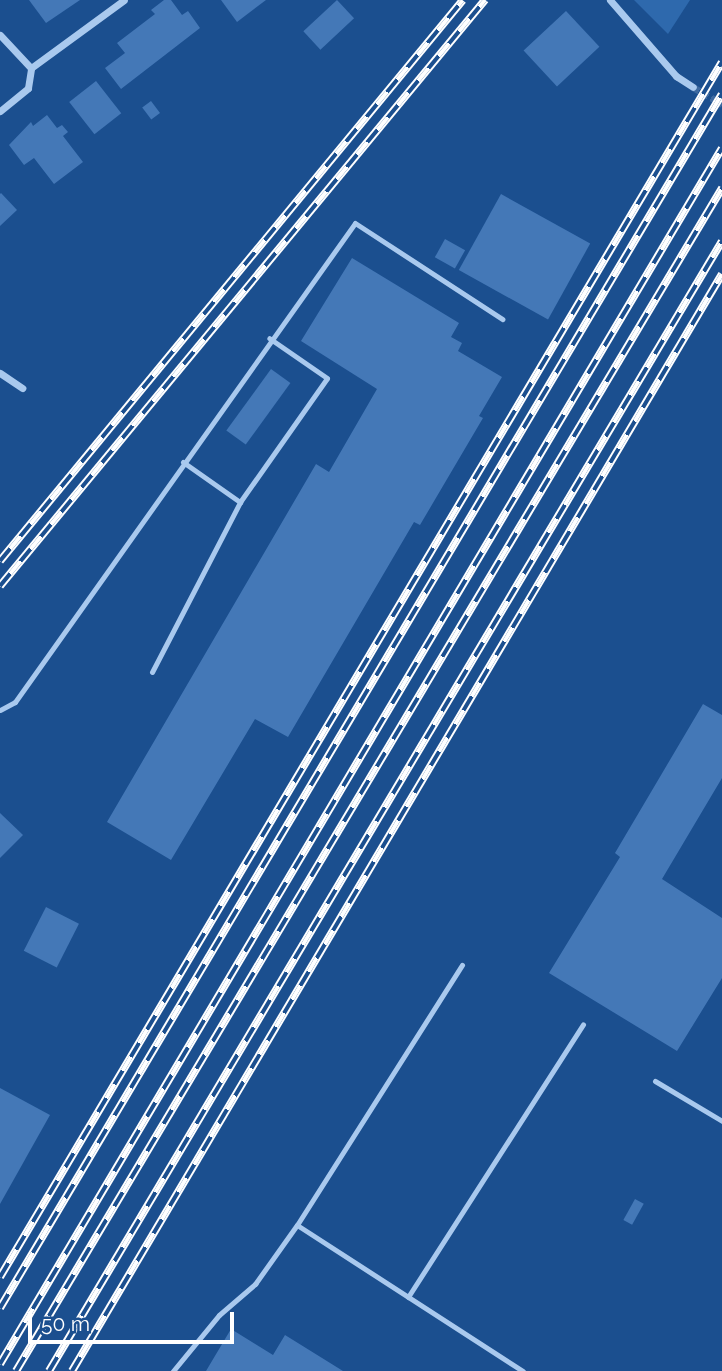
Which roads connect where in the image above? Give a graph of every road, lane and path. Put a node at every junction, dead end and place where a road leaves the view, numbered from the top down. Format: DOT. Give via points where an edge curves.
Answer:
graph roads {
  1 [pos="124,0"];
  2 [pos="610,0"];
  3 [pos="0,35"];
  4 [pos="31,68"];
  5 [pos="693,86"];
  6 [pos="0,111"];
  7 [pos="502,319"];
  8 [pos="269,338"];
  9 [pos="0,373"];
  10 [pos="22,388"];
  11 [pos="183,462"];
  12 [pos="240,502"];
  13 [pos="152,672"];
  14 [pos="0,710"];
  15 [pos="462,965"];
  16 [pos="583,1024"];
  17 [pos="655,1081"];
  18 [pos="722,1121"];
  19 [pos="297,1225"];
  20 [pos="408,1297"];
  21 [pos="173,1371"];
  22 [pos="523,1371"];
  1 -- 4 [label="street"];
  2 -- 5 [label="street" via="676,76"];
  3 -- 4 [label="street"];
  4 -- 6 [label="street" via="28,88"];
  7 -- 8 [label="lane" via="355,223"];
  8 -- 11 [label="lane"];
  8 -- 12 [label="lane" via="327,379"];
  9 -- 10 [label="street"];
  11 -- 12 [label="lane"];
  11 -- 14 [label="lane" via="15,702"];
  12 -- 13 [label="lane"];
  15 -- 19 [label="lane"];
  16 -- 20 [label="lane"];
  17 -- 18 [label="lane"];
  19 -- 20 [label="lane"];
  19 -- 21 [label="lane" via="256,1284 219,1315"];
  20 -- 22 [label="lane"];
}
